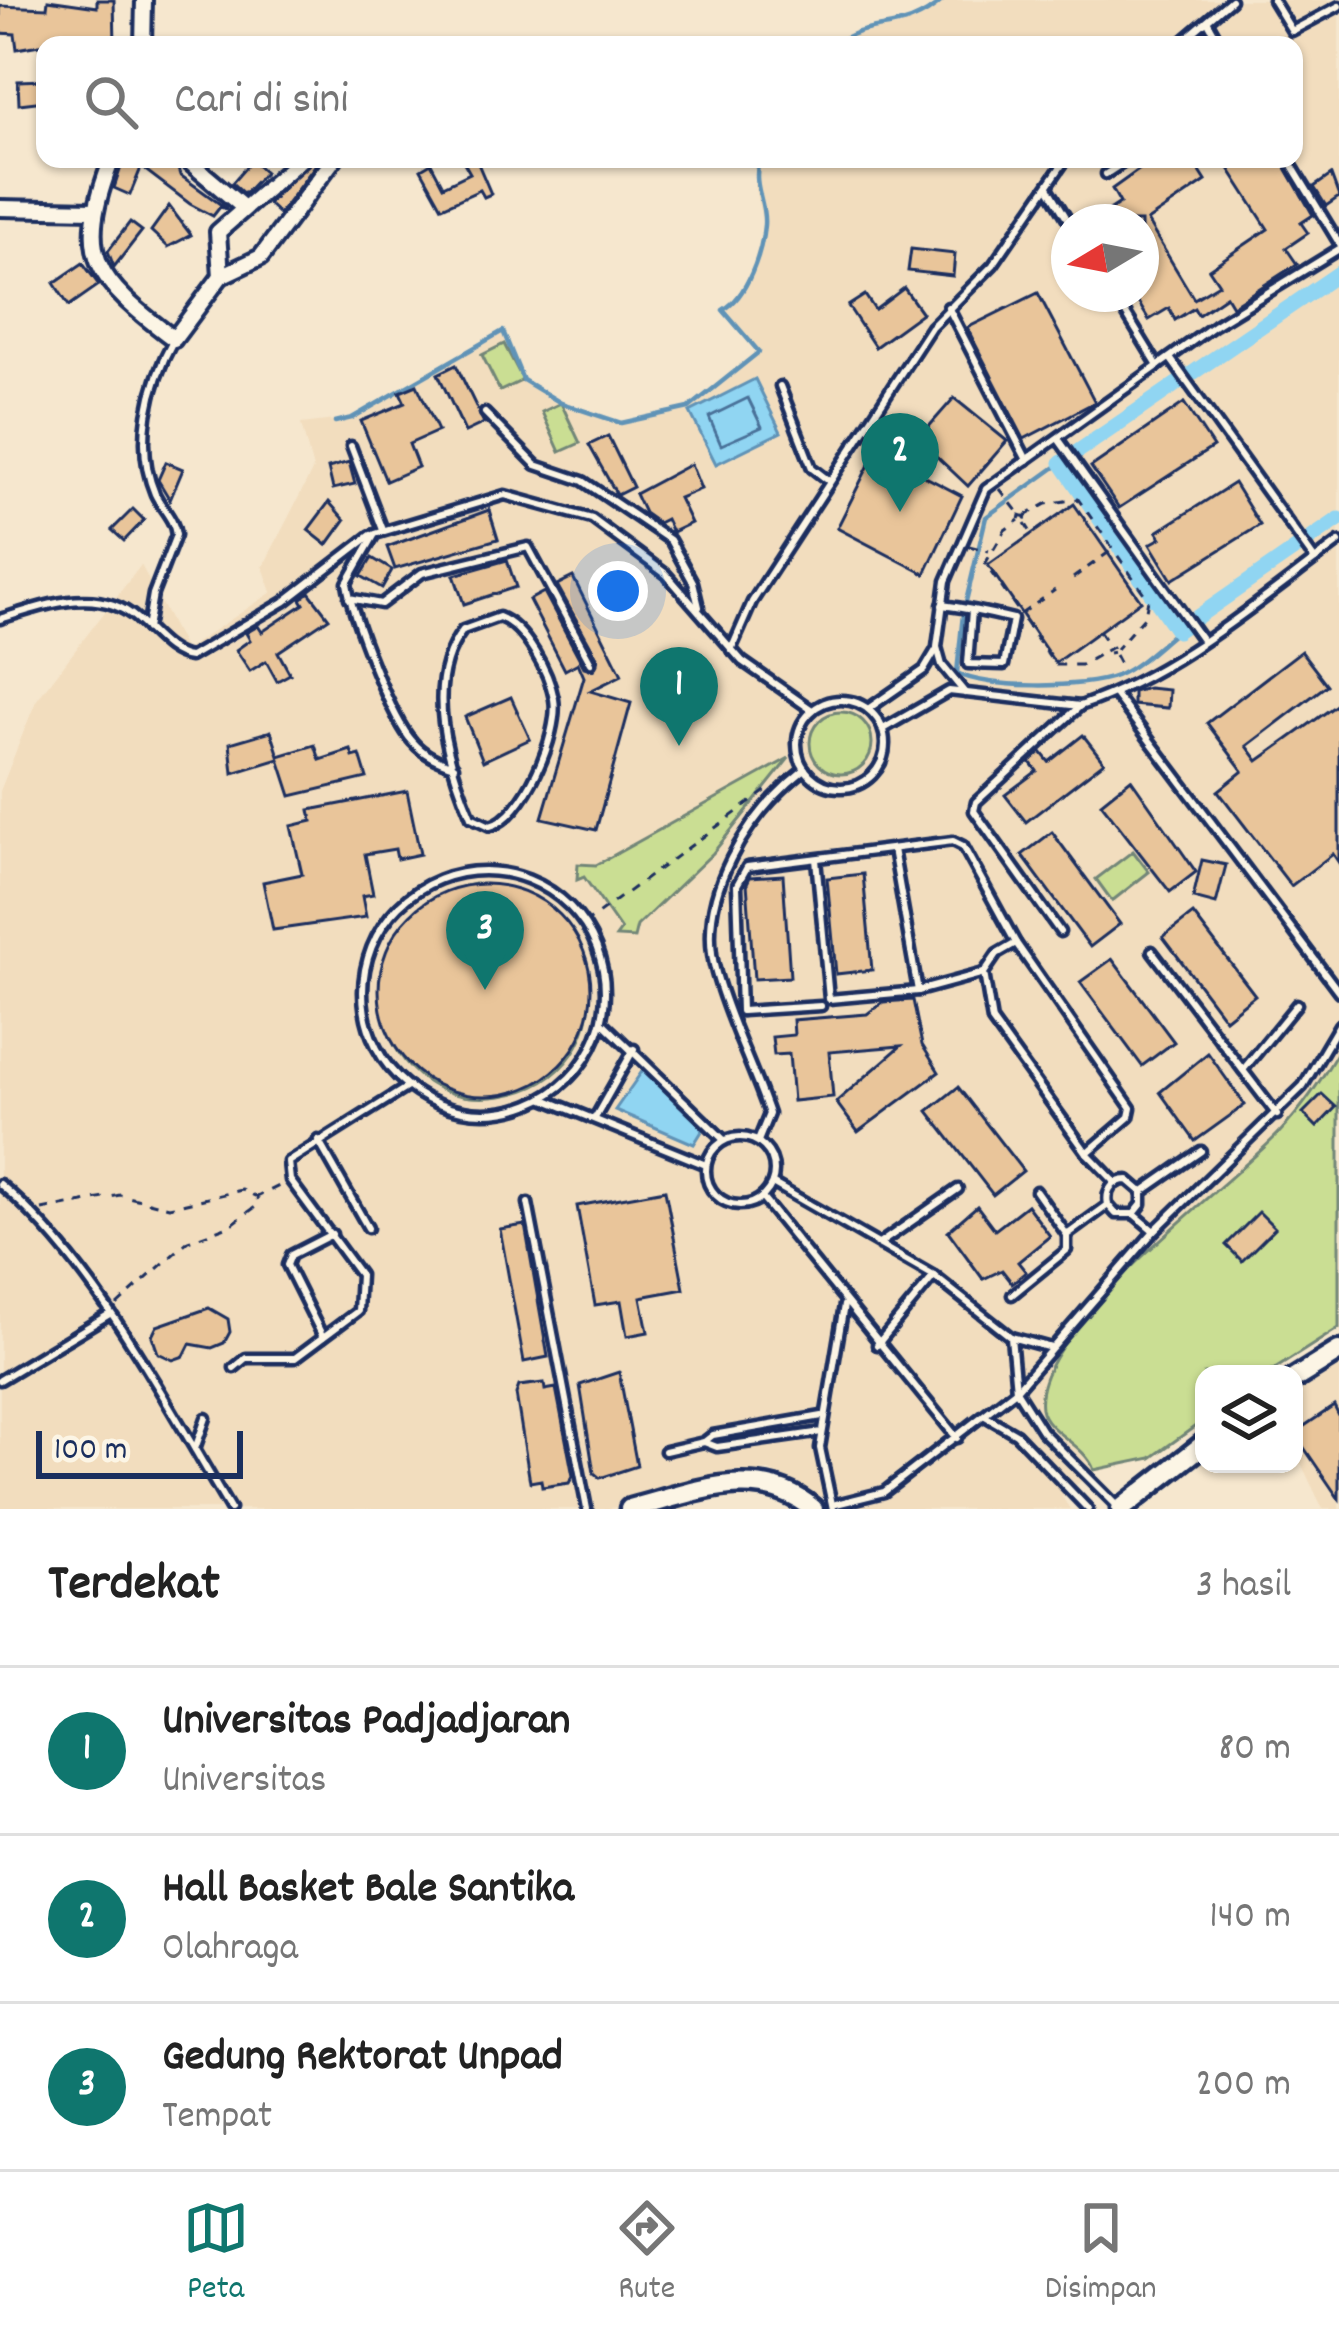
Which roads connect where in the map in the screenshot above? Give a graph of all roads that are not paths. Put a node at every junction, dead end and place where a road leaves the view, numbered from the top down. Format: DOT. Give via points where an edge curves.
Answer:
graph roads {
  1 [pos="144,0"];
  2 [pos="1231,0"];
  3 [pos="1273,0"];
  4 [pos="1339,6"];
  5 [pos="1208,22"];
  6 [pos="143,36"];
  7 [pos="1190,36"];
  8 [pos="1216,36"];
  9 [pos="109,168"];
  10 [pos="197,168"];
  11 [pos="291,168"];
  12 [pos="327,168"];
  13 [pos="1060,168"];
  14 [pos="1114,168"];
  15 [pos="1293,168"];
  16 [pos="1106,173"];
  17 [pos="1048,187"];
  18 [pos="1059,204"];
  19 [pos="0,208"];
  20 [pos="244,208"];
  21 [pos="93,210"];
  22 [pos="1339,246"];
  23 [pos="221,276"];
  24 [pos="948,307"];
  25 [pos="1125,312"];
  26 [pos="175,339"];
  27 [pos="1169,357"];
  28 [pos="1158,366"];
  29 [pos="780,386"];
  30 [pos="485,412"];
  31 [pos="1059,440"];
  32 [pos="351,446"];
  33 [pos="1027,460"];
  34 [pos="829,482"];
  35 [pos="379,532"];
  36 [pos="1335,545"];
  37 [pos="1313,557"];
  38 [pos="1339,560"];
  39 [pos="349,598"];
  40 [pos="942,605"];
  41 [pos="971,609"];
  42 [pos="700,612"];
  43 [pos="0,619"];
  44 [pos="147,629"];
  45 [pos="1199,636"];
  46 [pos="937,647"];
  47 [pos="731,650"];
  48 [pos="591,663"];
  49 [pos="1114,692"];
  50 [pos="965,693"];
  51 [pos="1080,706"];
  52 [pos="868,709"];
  53 [pos="812,710"];
  54 [pos="883,729"];
  55 [pos="454,766"];
  56 [pos="805,769"];
  57 [pos="892,848"];
  58 [pos="815,858"];
  59 [pos="1060,932"];
  60 [pos="1016,943"];
  61 [pos="1152,951"];
  62 [pos="984,973"];
  63 [pos="918,991"];
  64 [pos="1339,992"];
  65 [pos="1297,1004"];
  66 [pos="821,1006"];
  67 [pos="731,1011"];
  68 [pos="741,1011"];
  69 [pos="602,1022"];
  70 [pos="1339,1025"];
  71 [pos="634,1048"];
  72 [pos="1243,1070"];
  73 [pos="409,1086"];
  74 [pos="544,1099"];
  75 [pos="1277,1115"];
  76 [pos="595,1118"];
  77 [pos="318,1140"];
  78 [pos="724,1140"];
  79 [pos="758,1141"];
  80 [pos="1201,1151"];
  81 [pos="1087,1153"];
  82 [pos="706,1165"];
  83 [pos="772,1183"];
  84 [pos="1116,1183"];
  85 [pos="0,1184"];
  86 [pos="958,1189"];
  87 [pos="1036,1190"];
  88 [pos="1142,1192"];
  89 [pos="762,1198"];
  90 [pos="528,1203"];
  91 [pos="1108,1205"];
  92 [pos="1134,1214"];
  93 [pos="368,1228"];
  94 [pos="1154,1231"];
  95 [pos="332,1234"];
  96 [pos="1067,1235"];
  97 [pos="879,1244"];
  98 [pos="934,1276"];
  99 [pos="1012,1295"];
  100 [pos="844,1305"];
  101 [pos="108,1315"];
  102 [pos="322,1336"];
  103 [pos="1011,1337"];
  104 [pos="877,1345"];
  105 [pos="1052,1348"];
  106 [pos="1339,1352"];
  107 [pos="234,1368"];
  108 [pos="1303,1374"];
  109 [pos="0,1380"];
  110 [pos="1016,1390"];
  111 [pos="822,1416"];
  112 [pos="985,1416"];
  113 [pos="206,1418"];
  114 [pos="760,1426"];
  115 [pos="821,1432"];
  116 [pos="957,1438"];
  117 [pos="704,1442"];
  118 [pos="746,1443"];
  119 [pos="194,1450"];
  120 [pos="665,1451"];
  121 [pos="1195,1451"];
  122 [pos="835,1506"];
  123 [pos="230,1509"];
  124 [pos="586,1509"];
  125 [pos="630,1509"];
  126 [pos="813,1509"];
  127 [pos="1088,1509"];
  128 [pos="1120,1509"];
  1 -- 6 [label="street"];
  2 -- 5 [label="lane"];
  3 -- 4 [label="lane" via="1292,32"];
  5 -- 7 [label="lane"];
  5 -- 8 [label="lane"];
  9 -- 21 [label="street"];
  10 -- 20 [label="street"];
  11 -- 20 [label="street"];
  12 -- 23 [label="street" via="261,257"];
  13 -- 17 [label="lane"];
  14 -- 16 [label="lane"];
  15 -- 22 [label="lane"];
  17 -- 18 [label="lane"];
  17 -- 24 [label="lane" via="993,265"];
  19 -- 21 [label="street"];
  20 -- 23 [label="street" via="218,232"];
  21 -- 26 [label="street" via="96,262 124,300"];
  22 -- 27 [label="lane"];
  23 -- 26 [label="street"];
  24 -- 33 [label="lane"];
  24 -- 34 [label="lane"];
  25 -- 28 [label="lane"];
  26 -- 44 [label="lane" via="160,364 146,436 156,497 176,535"];
  27 -- 28 [label="lane"];
  27 -- 37 [label="lane"];
  28 -- 31 [label="lane"];
  29 -- 34 [label="lane" via="812,468"];
  30 -- 42 [label="lane" via="536,465 583,482 670,540"];
  31 -- 33 [label="lane"];
  31 -- 45 [label="lane"];
  32 -- 35 [label="lane"];
  33 -- 40 [label="lane" via="976,503"];
  34 -- 47 [label="lane" via="752,602"];
  35 -- 39 [label="lane" via="349,574"];
  35 -- 42 [label="lane" via="491,497 539,500 613,531"];
  35 -- 44 [label="lane" via="208,651 183,657"];
  36 -- 37 [label="lane"];
  36 -- 38 [label="lane"];
  37 -- 45 [label="lane"];
  39 -- 48 [label="lane" via="381,604 422,573 528,548"];
  39 -- 55 [label="lane" via="408,737"];
  40 -- 41 [label="lane"];
  40 -- 46 [label="lane"];
  41 -- 41 [label="lane" via="1016,616 1004,665 968,664"];
  42 -- 47 [label="lane"];
  43 -- 44 [label="lane" via="60,601 99,602"];
  45 -- 49 [label="lane"];
  46 -- 50 [label="lane"];
  46 -- 52 [label="lane" via="924,670"];
  47 -- 53 [label="lane"];
  49 -- 51 [label="lane"];
  49 -- 64 [label="lane"];
  50 -- 51 [label="lane"];
  50 -- 54 [label="lane" via="941,692"];
  51 -- 59 [label="lane" via="974,811"];
  52 -- 53 [label="lane" via="838,700"];
  52 -- 54 [label="lane"];
  53 -- 56 [label="lane" via="798,735"];
  54 -- 56 [label="lane" via="882,759 862,782 830,787"];
  55 -- 55 [label="lane" via="442,701 447,658 464,630 499,617 545,672 554,699 544,751 522,797 495,826 471,818"];
  56 -- 67 [label="lane" via="742,833 720,893 714,965"];
  57 -- 58 [label="lane"];
  57 -- 60 [label="lane" via="946,839 963,846"];
  57 -- 63 [label="lane"];
  58 -- 63 [label="lane" via="829,999"];
  58 -- 68 [label="lane" via="740,874"];
  60 -- 62 [label="lane"];
  60 -- 81 [label="lane" via="1131,1108"];
  61 -- 72 [label="lane"];
  62 -- 63 [label="lane"];
  62 -- 81 [label="lane" via="992,1021"];
  65 -- 72 [label="lane"];
  66 -- 68 [label="lane"];
  67 -- 68 [label="lane"];
  67 -- 79 [label="lane" via="769,1114"];
  69 -- 71 [label="lane"];
  69 -- 73 [label="lane" via="599,954 555,894 496,872 435,880 400,904 375,938 363,978 365,1020 382,1059"];
  69 -- 74 [label="lane" via="590,1052"];
  70 -- 75 [label="lane"];
  71 -- 76 [label="lane"];
  71 -- 78 [label="lane"];
  72 -- 75 [label="lane"];
  73 -- 74 [label="lane" via="442,1107 476,1114"];
  73 -- 77 [label="lane"];
  74 -- 76 [label="lane"];
  75 -- 94 [label="lane"];
  76 -- 82 [label="lane"];
  77 -- 93 [label="lane"];
  77 -- 95 [label="lane" via="293,1154 286,1171"];
  78 -- 79 [label="lane"];
  78 -- 82 [label="lane"];
  79 -- 83 [label="lane" via="773,1160"];
  80 -- 88 [label="lane"];
  81 -- 84 [label="lane"];
  82 -- 89 [label="lane" via="712,1190 726,1202"];
  83 -- 89 [label="lane"];
  83 -- 97 [label="lane"];
  84 -- 88 [label="lane" via="1128,1180"];
  84 -- 91 [label="lane"];
  85 -- 101 [label="lane" via="34,1210"];
  86 -- 97 [label="lane"];
  87 -- 96 [label="lane"];
  88 -- 92 [label="lane"];
  89 -- 100 [label="lane"];
  90 -- 124 [label="lane"];
  91 -- 92 [label="lane"];
  91 -- 96 [label="lane"];
  92 -- 94 [label="lane"];
  94 -- 105 [label="lane"];
  95 -- 102 [label="lane" via="360,1275 362,1296 358,1311"];
  95 -- 102 [label="lane" via="287,1265"];
  96 -- 99 [label="lane" via="1067,1250"];
  97 -- 98 [label="lane"];
  98 -- 103 [label="lane"];
  98 -- 104 [label="lane"];
  100 -- 104 [label="lane"];
  100 -- 111 [label="lane"];
  101 -- 109 [label="lane"];
  101 -- 119 [label="lane"];
  102 -- 107 [label="lane" via="295,1358 246,1358"];
  103 -- 105 [label="lane"];
  103 -- 110 [label="lane"];
  104 -- 116 [label="lane"];
  105 -- 110 [label="lane"];
  106 -- 108 [label="main road"];
  110 -- 112 [label="lane"];
  110 -- 128 [label="lane" via="1042,1431"];
  111 -- 114 [label="lane"];
  111 -- 115 [label="lane"];
  112 -- 116 [label="lane"];
  112 -- 127 [label="lane" via="1016,1434"];
  113 -- 119 [label="lane"];
  114 -- 117 [label="lane"];
  114 -- 118 [label="lane"];
  115 -- 118 [label="lane"];
  115 -- 122 [label="lane"];
  116 -- 122 [label="lane" via="875,1497"];
  117 -- 118 [label="lane"];
  117 -- 120 [label="lane"];
  119 -- 123 [label="lane"];
  121 -- 128 [label="main road"];
  125 -- 126 [label="main road" via="758,1481 790,1489"];
}
